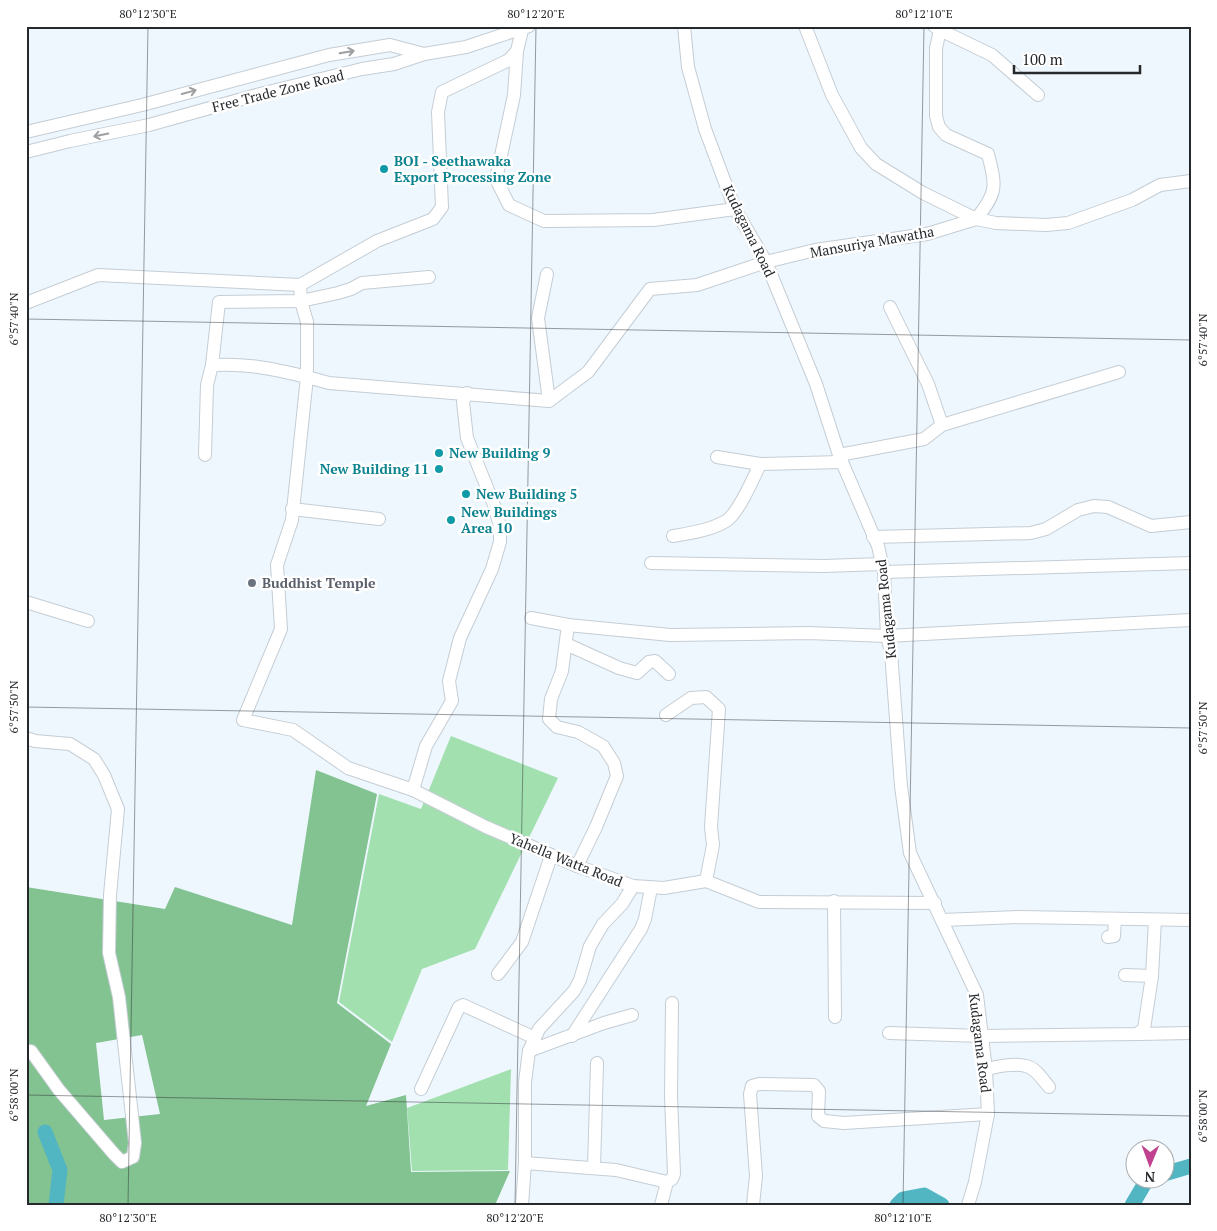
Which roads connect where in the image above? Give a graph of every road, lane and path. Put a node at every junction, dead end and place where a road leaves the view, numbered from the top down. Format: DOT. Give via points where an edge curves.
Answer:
graph roads {
  1 [pos="684,26"];
  2 [pos="805,26"];
  3 [pos="525,27"];
  4 [pos="937,28"];
  5 [pos="517,51"];
  6 [pos="424,54"];
  7 [pos="1038,95"];
  8 [pos="26,132"];
  9 [pos="26,152"];
  10 [pos="1191,180"];
  11 [pos="735,209"];
  12 [pos="976,219"];
  13 [pos="766,262"];
  14 [pos="547,274"];
  15 [pos="429,277"];
  16 [pos="300,285"];
  17 [pos="301,301"];
  18 [pos="26,303"];
  19 [pos="890,307"];
  20 [pos="212,365"];
  21 [pos="1119,372"];
  22 [pos="307,377"];
  23 [pos="467,393"];
  24 [pos="549,401"];
  25 [pos="942,425"];
  26 [pos="205,455"];
  27 [pos="717,458"];
  28 [pos="841,458"];
  29 [pos="760,464"];
  30 [pos="292,509"];
  31 [pos="379,519"];
  32 [pos="1191,522"];
  33 [pos="674,536"];
  34 [pos="873,537"];
  35 [pos="651,563"];
  36 [pos="1191,563"];
  37 [pos="883,568"];
  38 [pos="26,602"];
  39 [pos="531,618"];
  40 [pos="1191,620"];
  41 [pos="88,621"];
  42 [pos="568,625"];
  43 [pos="887,636"];
  44 [pos="566,644"];
  45 [pos="669,674"];
  46 [pos="666,715"];
  47 [pos="26,738"];
  48 [pos="413,790"];
  49 [pos="552,856"];
  50 [pos="577,866"];
  51 [pos="706,881"];
  52 [pos="633,886"];
  53 [pos="651,888"];
  54 [pos="834,901"];
  55 [pos="935,903"];
  56 [pos="1115,919"];
  57 [pos="942,920"];
  58 [pos="1156,920"];
  59 [pos="1191,920"];
  60 [pos="1108,938"];
  61 [pos="498,974"];
  62 [pos="1125,975"];
  63 [pos="1152,976"];
  64 [pos="672,1003"];
  65 [pos="632,1015"];
  66 [pos="835,1017"];
  67 [pos="889,1033"];
  68 [pos="1191,1033"];
  69 [pos="1137,1034"];
  70 [pos="572,1036"];
  71 [pos="982,1036"];
  72 [pos="535,1038"];
  73 [pos="26,1051"];
  74 [pos="530,1051"];
  75 [pos="596,1063"];
  76 [pos="986,1070"];
  77 [pos="1049,1088"];
  78 [pos="421,1090"];
  79 [pos="988,1114"];
  80 [pos="525,1163"];
  81 [pos="594,1168"];
  82 [pos="667,1182"];
  83 [pos="522,1205"];
  84 [pos="661,1205"];
  85 [pos="753,1205"];
  86 [pos="968,1205"];
  1 -- 11 [label="street, Kudagama Road" via="688,67 704,129"];
  2 -- 12 [label="street" via="832,95 861,148 876,164"];
  3 -- 5 [label="street"];
  3 -- 6 [label="street, Free Trade Zone Road" via="466,47"];
  4 -- 7 [label="street" via="992,55"];
  4 -- 12 [label="street" via="938,127 946,135 988,154 995,182 992,195"];
  5 -- 11 [label="street" via="514,96 496,179 509,206 544,221 653,220"];
  5 -- 16 [label="street" via="509,60 442,92 438,112 442,207 433,219 377,241"];
  8 -- 6 [label="street, one-way" via="329,55 390,44"];
  6 -- 9 [label="street, Free Trade Zone Road, one-way" via="148,125"];
  10 -- 12 [label="street" via="1160,185 1132,200 1068,223 1046,226"];
  11 -- 13 [label="street, Kudagama Road"];
  12 -- 13 [label="street, Mansuriya Mawatha" via="927,234 815,250"];
  13 -- 24 [label="street, Mansuriya Mawatha" via="697,285 650,289 588,372"];
  13 -- 28 [label="street, Kudagama Road" via="816,384"];
  14 -- 24 [label="street" via="538,318"];
  15 -- 17 [label="street" via="362,283 338,293"];
  16 -- 17 [label="street"];
  16 -- 18 [label="street" via="98,275"];
  17 -- 20 [label="street" via="219,302"];
  17 -- 22 [label="street" via="307,322"];
  19 -- 25 [label="street" via="928,384"];
  20 -- 22 [label="street" via="264,367"];
  20 -- 26 [label="street" via="207,386"];
  21 -- 25 [label="street"];
  22 -- 23 [label="street" via="328,382"];
  22 -- 30 [label="street"];
  23 -- 24 [label="street"];
  23 -- 48 [label="street" via="463,402 467,438 494,505 500,526 500,542 492,569 460,638 449,680 452,701 426,746"];
  25 -- 28 [label="street" via="924,440"];
  27 -- 29 [label="street"];
  28 -- 29 [label="street"];
  28 -- 34 [label="street, Kudagama Road"];
  29 -- 33 [label="street" via="728,520 704,530"];
  30 -- 31 [label="street"];
  30 -- 48 [label="street, Yahella Watta Road" via="292,520 277,565 281,629 243,720 294,730 348,768"];
  32 -- 34 [label="street" via="1151,526 1108,507 1094,506 1078,510 1046,529 1031,533"];
  34 -- 37 [label="street, Kudagama Road"];
  35 -- 37 [label="street"];
  36 -- 37 [label="street"];
  37 -- 43 [label="street, Kudagama Road"];
  38 -- 41 [label="street"];
  39 -- 42 [label="street"];
  40 -- 43 [label="street"];
  42 -- 43 [label="street" via="670,635 808,633"];
  42 -- 44 [label="street"];
  43 -- 55 [label="street, Kudagama Road" via="910,853"];
  44 -- 45 [label="street" via="637,673 648,662 655,661"];
  44 -- 50 [label="street" via="562,671 551,698 549,719 557,727 578,732 603,746 614,763 617,776"];
  46 -- 51 [label="street" via="691,698 706,698 719,709 711,827 713,845"];
  47 -- 73 [label="street" via="70,744 94,759 118,809 110,896 109,953 118,997 135,1143 133,1157 122,1162 59,1090 31,1051"];
  48 -- 49 [label="street, Yahella Watta Road"];
  49 -- 50 [label="street, Yahella Watta Road"];
  49 -- 61 [label="street" via="522,942"];
  50 -- 52 [label="street, Yahella Watta Road"];
  51 -- 53 [label="street, Yahella Watta Road"];
  51 -- 54 [label="street" via="759,902"];
  52 -- 53 [label="street, Yahella Watta Road"];
  52 -- 72 [label="street" via="590,946 574,991 539,1029"];
  53 -- 70 [label="street" via="641,929"];
  54 -- 55 [label="street"];
  54 -- 66 [label="street"];
  55 -- 57 [label="street, Kudagama Road"];
  56 -- 57 [label="street" via="1020,917"];
  56 -- 58 [label="street"];
  56 -- 60 [label="street" via="1114,936"];
  57 -- 71 [label="street, Kudagama Road" via="977,995"];
  58 -- 59 [label="street"];
  58 -- 63 [label="street"];
  62 -- 63 [label="street"];
  63 -- 69 [label="street" via="1144,1029"];
  64 -- 82 [label="street" via="674,1174"];
  65 -- 70 [label="street" via="604,1022"];
  67 -- 71 [label="street"];
  68 -- 69 [label="street"];
  69 -- 71 [label="street"];
  70 -- 74 [label="street"];
  71 -- 76 [label="street, Kudagama Road"];
  72 -- 74 [label="street"];
  72 -- 78 [label="street" via="463,1005"];
  74 -- 80 [label="street" via="525,1082"];
  75 -- 81 [label="street"];
  76 -- 77 [label="street" via="994,1066 1026,1066 1041,1076"];
  76 -- 79 [label="street, Kudagama Road"];
  79 -- 85 [label="street" via="844,1123 824,1121 818,1116 819,1091 814,1085 752,1086 756,1176"];
  79 -- 86 [label="street, Kudagama Road"];
  80 -- 81 [label="street"];
  80 -- 83 [label="street"];
  81 -- 82 [label="street"];
  82 -- 84 [label="street"];
}
